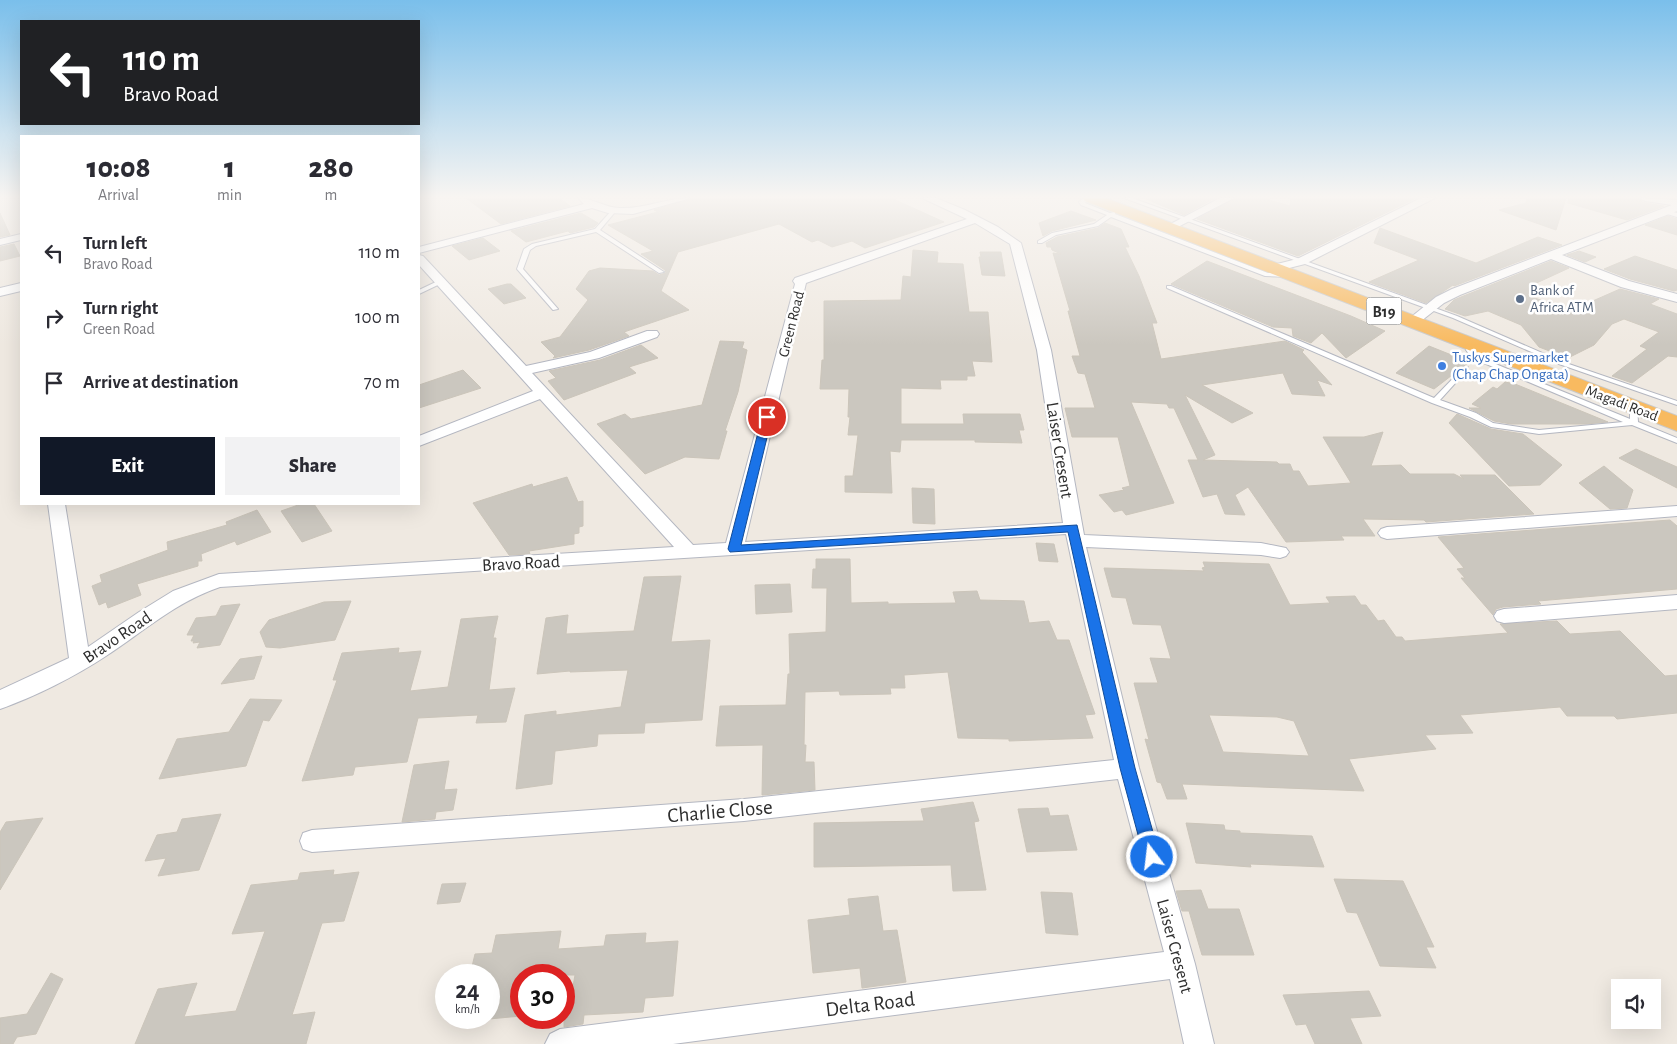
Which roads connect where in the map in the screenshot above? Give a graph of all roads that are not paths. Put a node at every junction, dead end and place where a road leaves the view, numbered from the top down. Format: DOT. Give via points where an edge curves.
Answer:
graph roads {
  1 [pos="531,247"];
  2 [pos="622,247"];
  3 [pos="898,247"];
  4 [pos="1016,247"];
  5 [pos="1203,247"];
  6 [pos="1234,247"];
  7 [pos="1234,247"];
  8 [pos="1331,247"];
  9 [pos="1573,247"];
  10 [pos="1550,255"];
  11 [pos="420,259"];
  12 [pos="1288,268"];
  13 [pos="661,272"];
  14 [pos="440,282"];
  15 [pos="20,287"];
  16 [pos="1169,287"];
  17 [pos="0,292"];
  18 [pos="420,292"];
  19 [pos="1677,298"];
  20 [pos="555,309"];
  21 [pos="1429,310"];
  22 [pos="1411,322"];
  23 [pos="652,334"];
  24 [pos="1470,345"];
  25 [pos="1466,368"];
  26 [pos="522,371"];
  27 [pos="1588,371"];
  28 [pos="1559,379"];
  29 [pos="542,393"];
  30 [pos="1435,401"];
  31 [pos="1677,403"];
  32 [pos="1634,416"];
  33 [pos="1677,424"];
  34 [pos="420,441"];
  35 [pos="1677,441"];
  36 [pos="56,505"];
  37 [pos="1677,511"];
  38 [pos="1386,533"];
  39 [pos="1074,534"];
  40 [pos="734,549"];
  41 [pos="1280,552"];
  42 [pos="690,553"];
  43 [pos="1677,602"];
  44 [pos="1504,616"];
  45 [pos="80,662"];
  46 [pos="0,700"];
  47 [pos="1127,768"];
  48 [pos="312,841"];
  49 [pos="1181,964"];
  50 [pos="560,1044"];
  51 [pos="1200,1044"];
  1 -- 20 [label="lane" via="520,268"];
  2 -- 13 [label="lane"];
  3 -- 40 [label="street, Green Road" via="799,281 801,284"];
  4 -- 39 [label="street, Laiser Cresent" via="1044,350"];
  5 -- 12 [label="lane" via="1267,275"];
  6 -- 12 [label="highway, Magadi Road / B19"];
  7 -- 12 [label="lane"];
  8 -- 12 [label="street"];
  9 -- 10 [label="street"];
  10 -- 19 [label="street" via="1625,284"];
  10 -- 21 [label="street" via="1456,292"];
  11 -- 14 [label="street"];
  12 -- 21 [label="lane"];
  12 -- 22 [label="highway, Magadi Road / B19"];
  14 -- 18 [label="lane"];
  14 -- 26 [label="street"];
  15 -- 17 [label="street"];
  16 -- 30 [label="lane"];
  21 -- 22 [label="street"];
  21 -- 27 [label="lane" via="1455,317 1561,363"];
  22 -- 24 [label="highway, Magadi Road / B19"];
  23 -- 26 [label="street" via="594,355"];
  24 -- 28 [label="highway, Magadi Road / B19"];
  24 -- 32 [label="lane" via="1469,350 1474,357 1491,366"];
  25 -- 30 [label="lane"];
  26 -- 29 [label="street"];
  27 -- 28 [label="lane"];
  27 -- 31 [label="lane"];
  28 -- 32 [label="highway, Magadi Road / B19"];
  29 -- 34 [label="street"];
  29 -- 42 [label="street"];
  30 -- 32 [label="lane" via="1491,425 1539,432 1595,428"];
  32 -- 33 [label="highway, Magadi Road / B19"];
  32 -- 35 [label="lane"];
  36 -- 45 [label="street"];
  37 -- 38 [label="street"];
  39 -- 40 [label="street, Bravo Road"];
  39 -- 41 [label="street, Bravo Road"];
  39 -- 47 [label="street, Laiser Cresent"];
  40 -- 42 [label="street, Bravo Road"];
  42 -- 45 [label="street, Bravo Road" via="219,581 196,587 172,599"];
  43 -- 44 [label="street"];
  45 -- 46 [label="street, Bravo Road"];
  47 -- 48 [label="street, Charlie Close" via="744,810"];
  47 -- 49 [label="street, Laiser Cresent"];
  49 -- 50 [label="street, Delta Road"];
  49 -- 51 [label="street, Laiser Cresent"];
}
